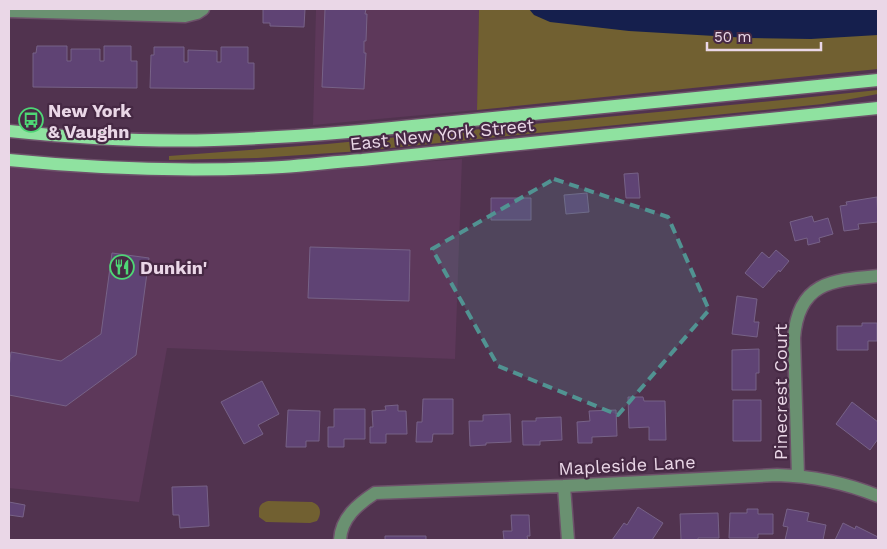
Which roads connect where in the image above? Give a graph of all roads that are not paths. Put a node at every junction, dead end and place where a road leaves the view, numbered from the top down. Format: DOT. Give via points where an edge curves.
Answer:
graph roads {
  1 [pos="203,9"];
  2 [pos="9,11"];
  3 [pos="878,80"];
  4 [pos="878,108"];
  5 [pos="9,131"];
  6 [pos="9,160"];
  7 [pos="878,276"];
  8 [pos="798,476"];
  9 [pos="564,486"];
  10 [pos="878,496"];
  11 [pos="340,540"];
  12 [pos="568,540"];
  1 -- 2 [label="street" via="185,16"];
  3 -- 5 [label="main road, East New York Street" via="272,138 156,140"];
  4 -- 6 [label="main road, East New York Street" via="281,167 163,170"];
  7 -- 8 [label="street, Pinecrest Court" via="845,279 816,289 797,316 794,338"];
  8 -- 9 [label="street, Mapleside Lane"];
  8 -- 10 [label="street, Mapleside Lane" via="831,481"];
  9 -- 11 [label="street, Mapleside Lane" via="375,493 351,512"];
  9 -- 12 [label="street"];
}
